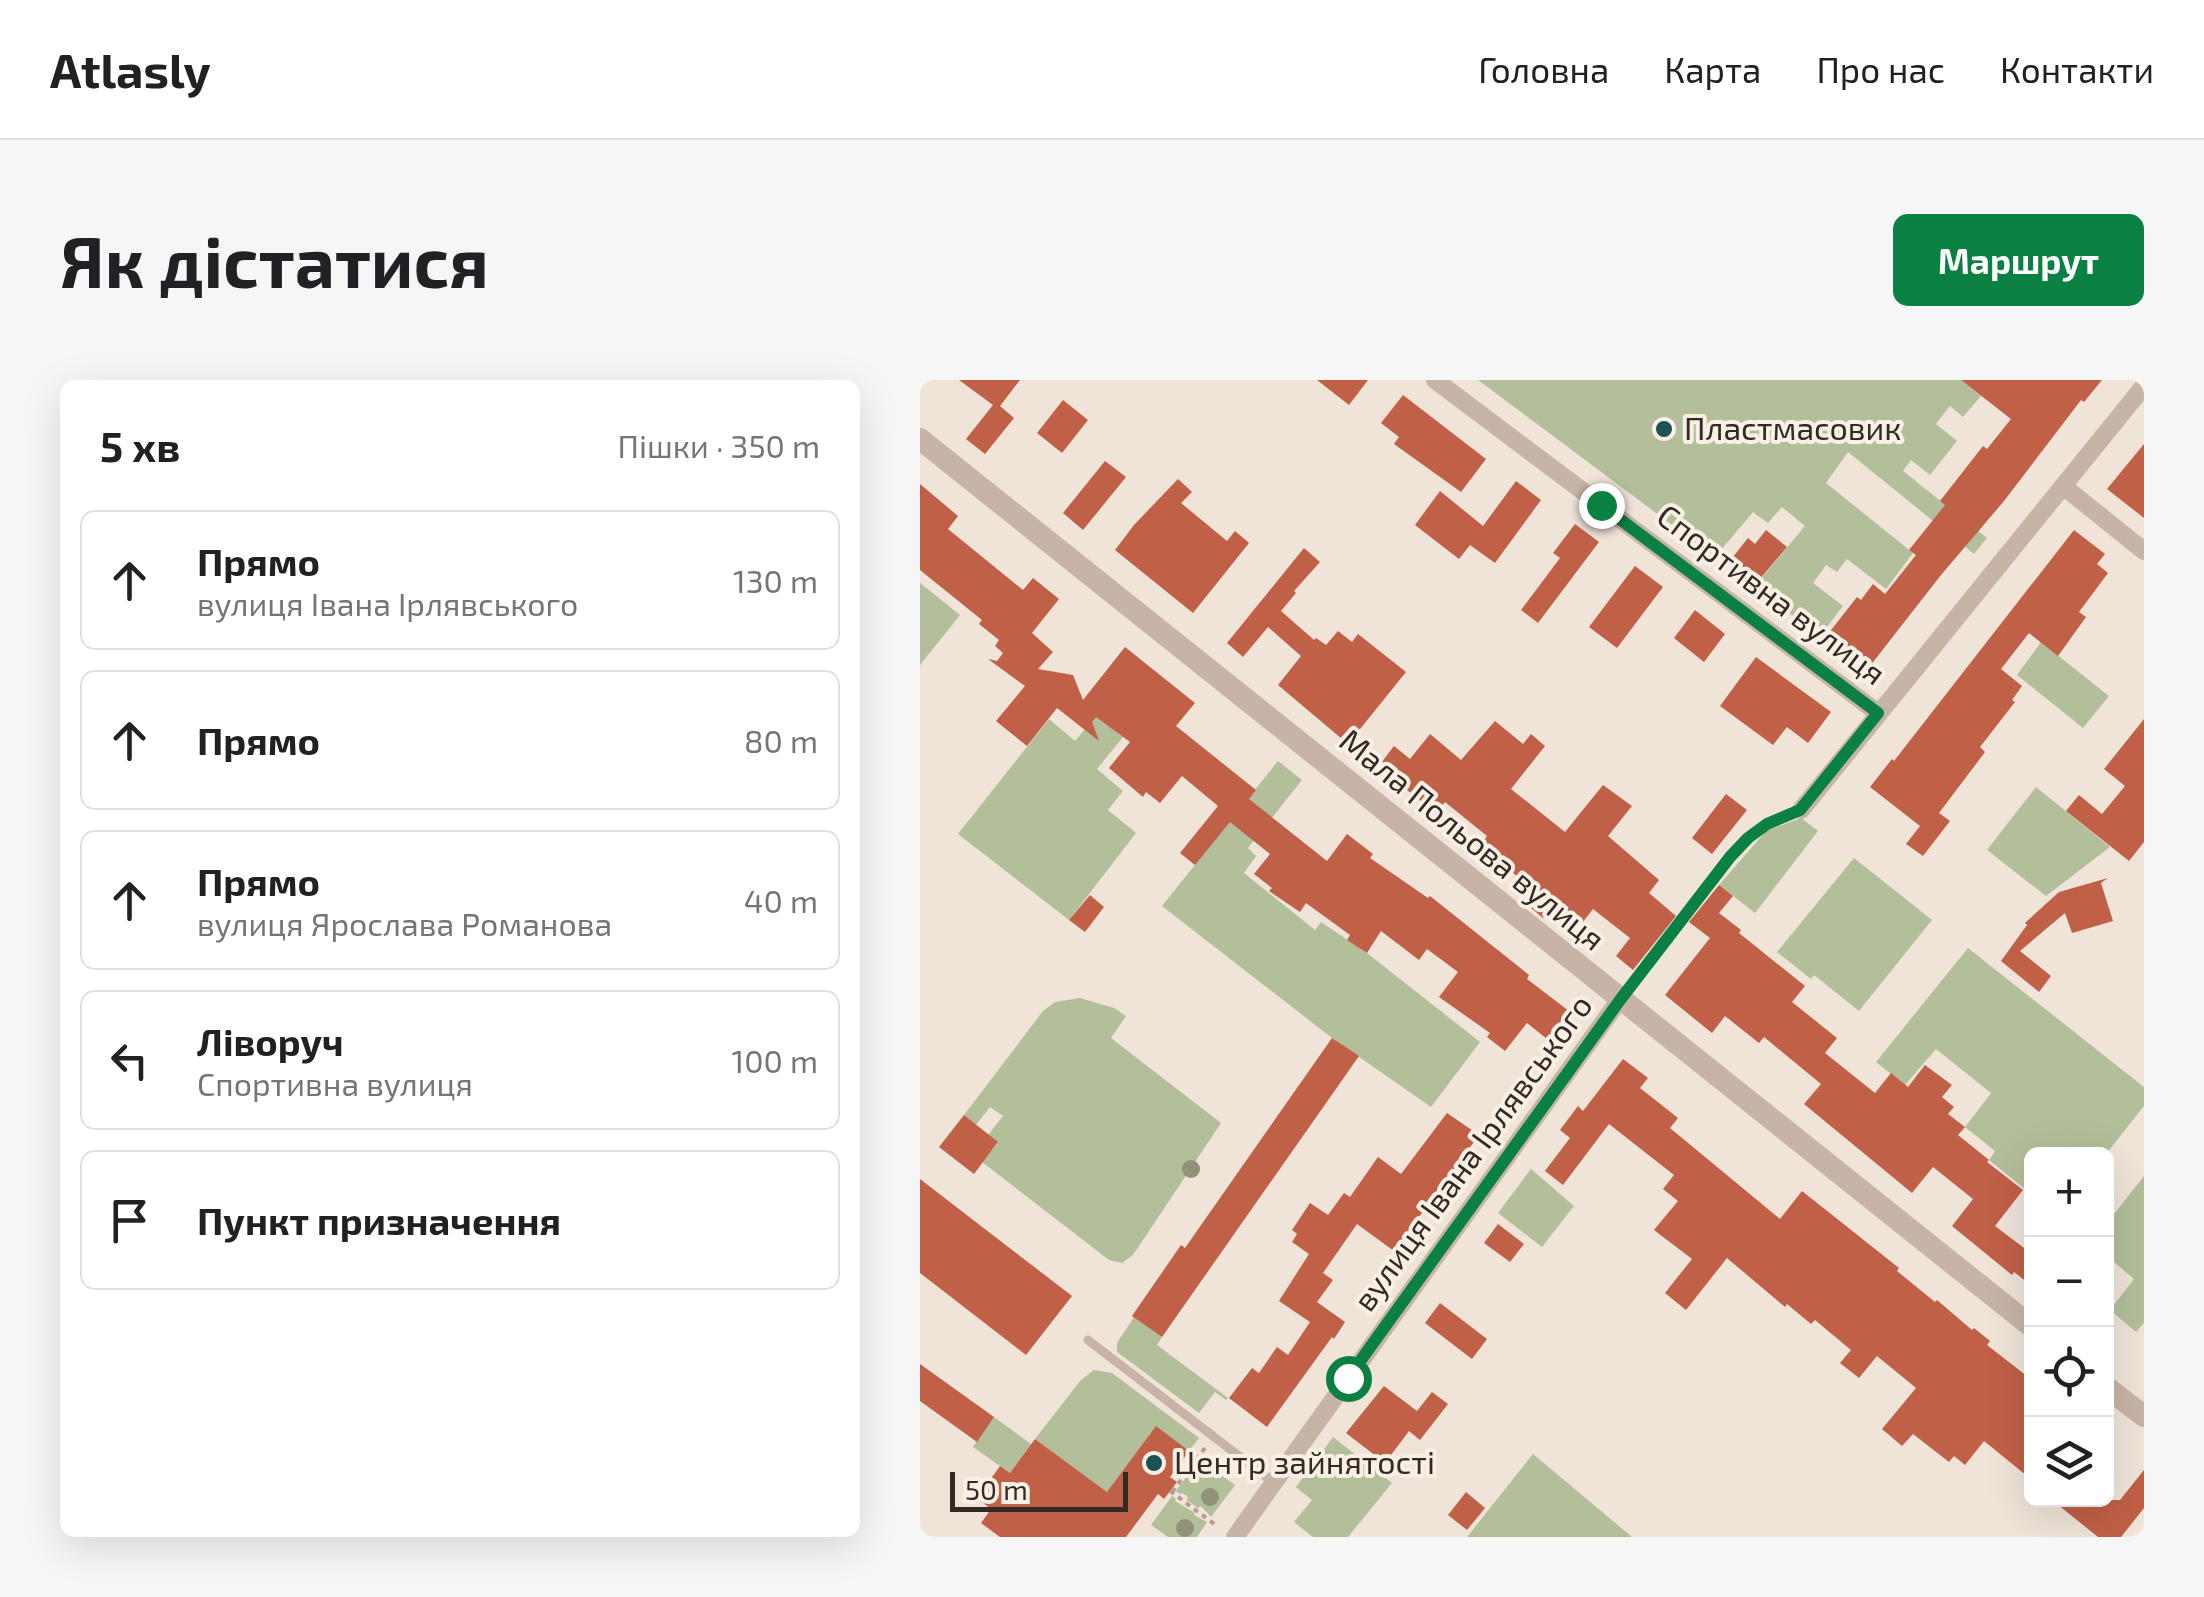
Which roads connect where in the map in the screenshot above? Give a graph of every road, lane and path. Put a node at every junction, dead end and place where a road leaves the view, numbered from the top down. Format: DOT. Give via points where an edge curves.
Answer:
graph roads {
  1 [pos="1435,380"];
  2 [pos="2144,386"];
  3 [pos="920,439"];
  4 [pos="2063,486"];
  5 [pos="2144,551"];
  6 [pos="1878,713"];
  7 [pos="1800,810"];
  8 [pos="1620,1000"];
  9 [pos="2024,1321"];
  10 [pos="1088,1340"];
  11 [pos="2114,1392"];
  12 [pos="2144,1416"];
  13 [pos="1213,1436"];
  14 [pos="1274,1483"];
  15 [pos="1217,1526"];
  16 [pos="1236,1537"];
  1 -- 6 [label="street, Спортивна вулиця"];
  2 -- 4 [label="street"];
  3 -- 8 [label="street, Мала Польова вулиця"];
  4 -- 5 [label="street"];
  4 -- 6 [label="street"];
  6 -- 7 [label="street"];
  7 -- 8 [label="path" via="1748,838"];
  8 -- 9 [label="street, Мала Польова вулиця"];
  8 -- 14 [label="street, вулиця Івана Ірлявського"];
  10 -- 13 [label="lane"];
  11 -- 12 [label="street"];
  13 -- 14 [label="lane"];
  13 -- 15 [label="path" via="1171,1492"];
  14 -- 16 [label="street, вулиця Івана Ірлявського"];
}
